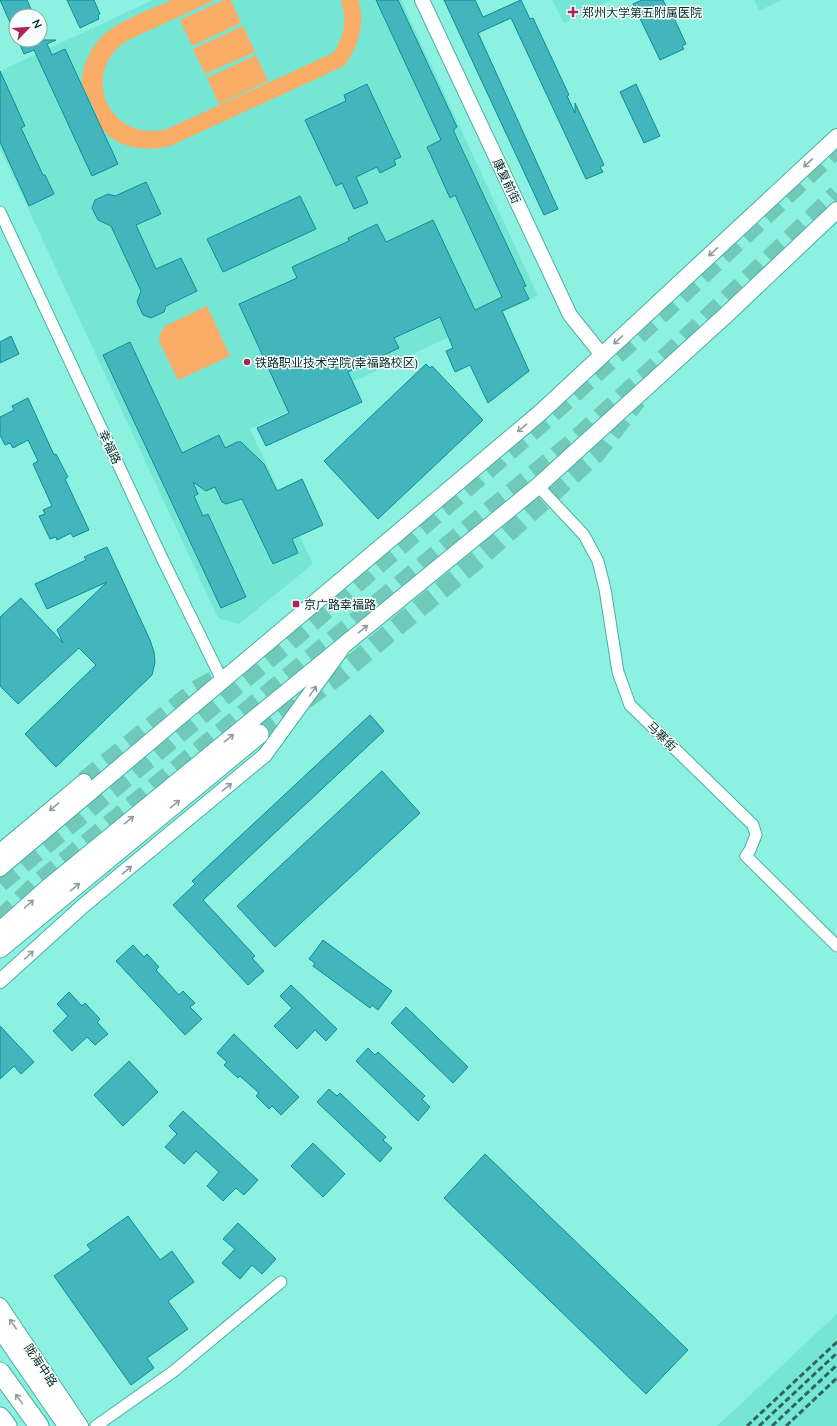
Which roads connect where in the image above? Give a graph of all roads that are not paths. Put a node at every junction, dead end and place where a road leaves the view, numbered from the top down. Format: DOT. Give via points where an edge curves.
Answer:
graph roads {
  1 [pos="422,0"];
  2 [pos="837,137"];
  3 [pos="837,210"];
  4 [pos="0,212"];
  5 [pos="602,355"];
  6 [pos="538,486"];
  7 [pos="348,641"];
  8 [pos="222,680"];
  9 [pos="259,734"];
  10 [pos="84,781"];
  11 [pos="0,851"];
  12 [pos="0,868"];
  13 [pos="0,930"];
  14 [pos="837,946"];
  15 [pos="0,948"];
  16 [pos="0,981"];
  17 [pos="281,1282"];
  18 [pos="0,1305"];
  19 [pos="0,1327"];
  20 [pos="0,1372"];
  21 [pos="0,1417"];
  22 [pos="7,1426"];
  23 [pos="39,1426"];
  24 [pos="68,1426"];
  25 [pos="81,1426"];
  26 [pos="96,1426"];
  1 -- 5 [label="street, 康复前街" via="570,316"];
  2 -- 5 [label="main road, one-way"];
  3 -- 6 [label="main road"];
  4 -- 8 [label="street, 幸福路"];
  5 -- 8 [label="main road, one-way" via="540,414"];
  7 -- 6 [label="main road, one-way"];
  6 -- 14 [label="street, 马寨街" via="584,535 598,561 618,672 630,705 753,825 756,835 746,856"];
  13 -- 7 [label="main road, one-way" via="53,883"];
  16 -- 7 [label="street, one-way" via="84,905 265,755"];
  8 -- 12 [label="main road"];
  15 -- 9 [label="highway, one-way"];
  10 -- 11 [label="street, one-way"];
  17 -- 26 [label="street" via="174,1371"];
  25 -- 18 [label="street, 陇海中路, one-way"];
  19 -- 24 [label="highway"];
  23 -- 20 [label="highway, one-way"];
  21 -- 22 [label="highway"];
}
